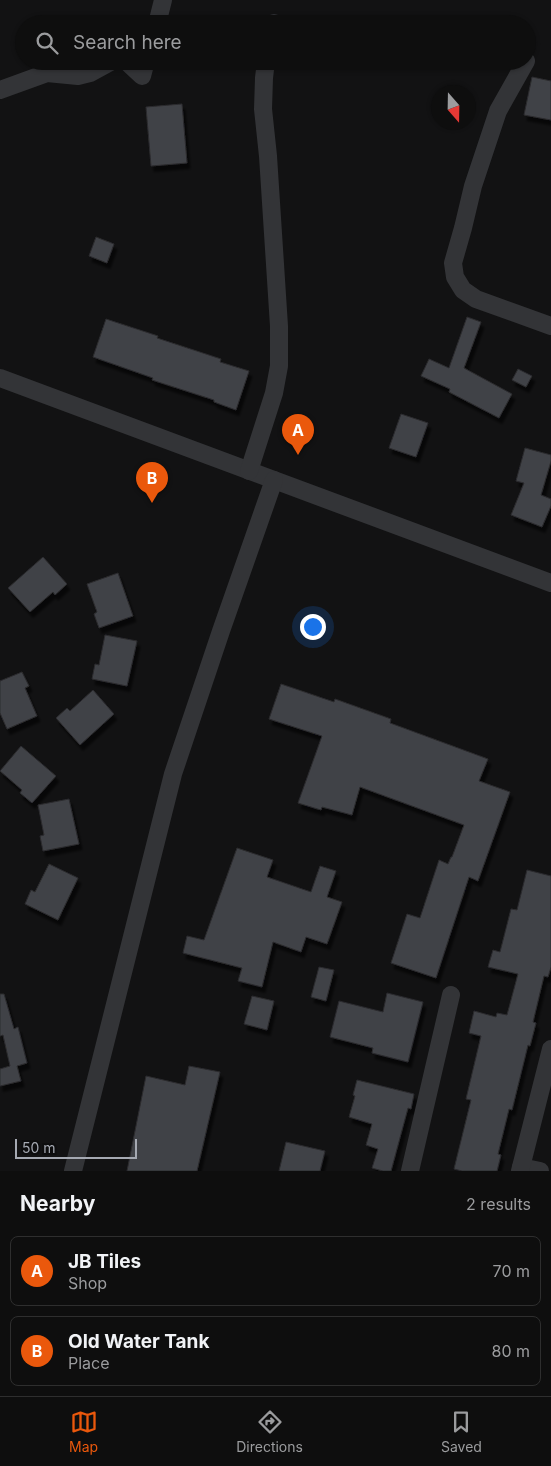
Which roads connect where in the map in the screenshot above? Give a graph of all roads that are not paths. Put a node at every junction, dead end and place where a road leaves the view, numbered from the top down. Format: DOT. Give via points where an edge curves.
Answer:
graph roads {
  1 [pos="163,0"];
  2 [pos="159,15"];
  3 [pos="96,70"];
  4 [pos="136,70"];
  5 [pos="144,70"];
  6 [pos="265,70"];
  7 [pos="521,70"];
  8 [pos="0,90"];
  9 [pos="551,326"];
  10 [pos="0,378"];
  11 [pos="249,471"];
  12 [pos="274,480"];
  13 [pos="551,583"];
  14 [pos="451,995"];
  15 [pos="551,1049"];
  16 [pos="521,1169"];
  17 [pos="74,1171"];
  18 [pos="410,1171"];
  19 [pos="540,1171"];
  1 -- 2 [label="street"];
  3 -- 8 [label="street" via="78,76 47,73"];
  4 -- 5 [label="street" via="142,76"];
  6 -- 11 [label="street" via="263,108 279,366 274,393"];
  7 -- 9 [label="street" via="498,111 473,186 453,264 455,277 463,290 476,299"];
  10 -- 11 [label="street"];
  11 -- 12 [label="street"];
  12 -- 13 [label="street"];
  12 -- 17 [label="street" via="173,774"];
  14 -- 18 [label="street"];
  15 -- 16 [label="street"];
  16 -- 19 [label="street"];
}
